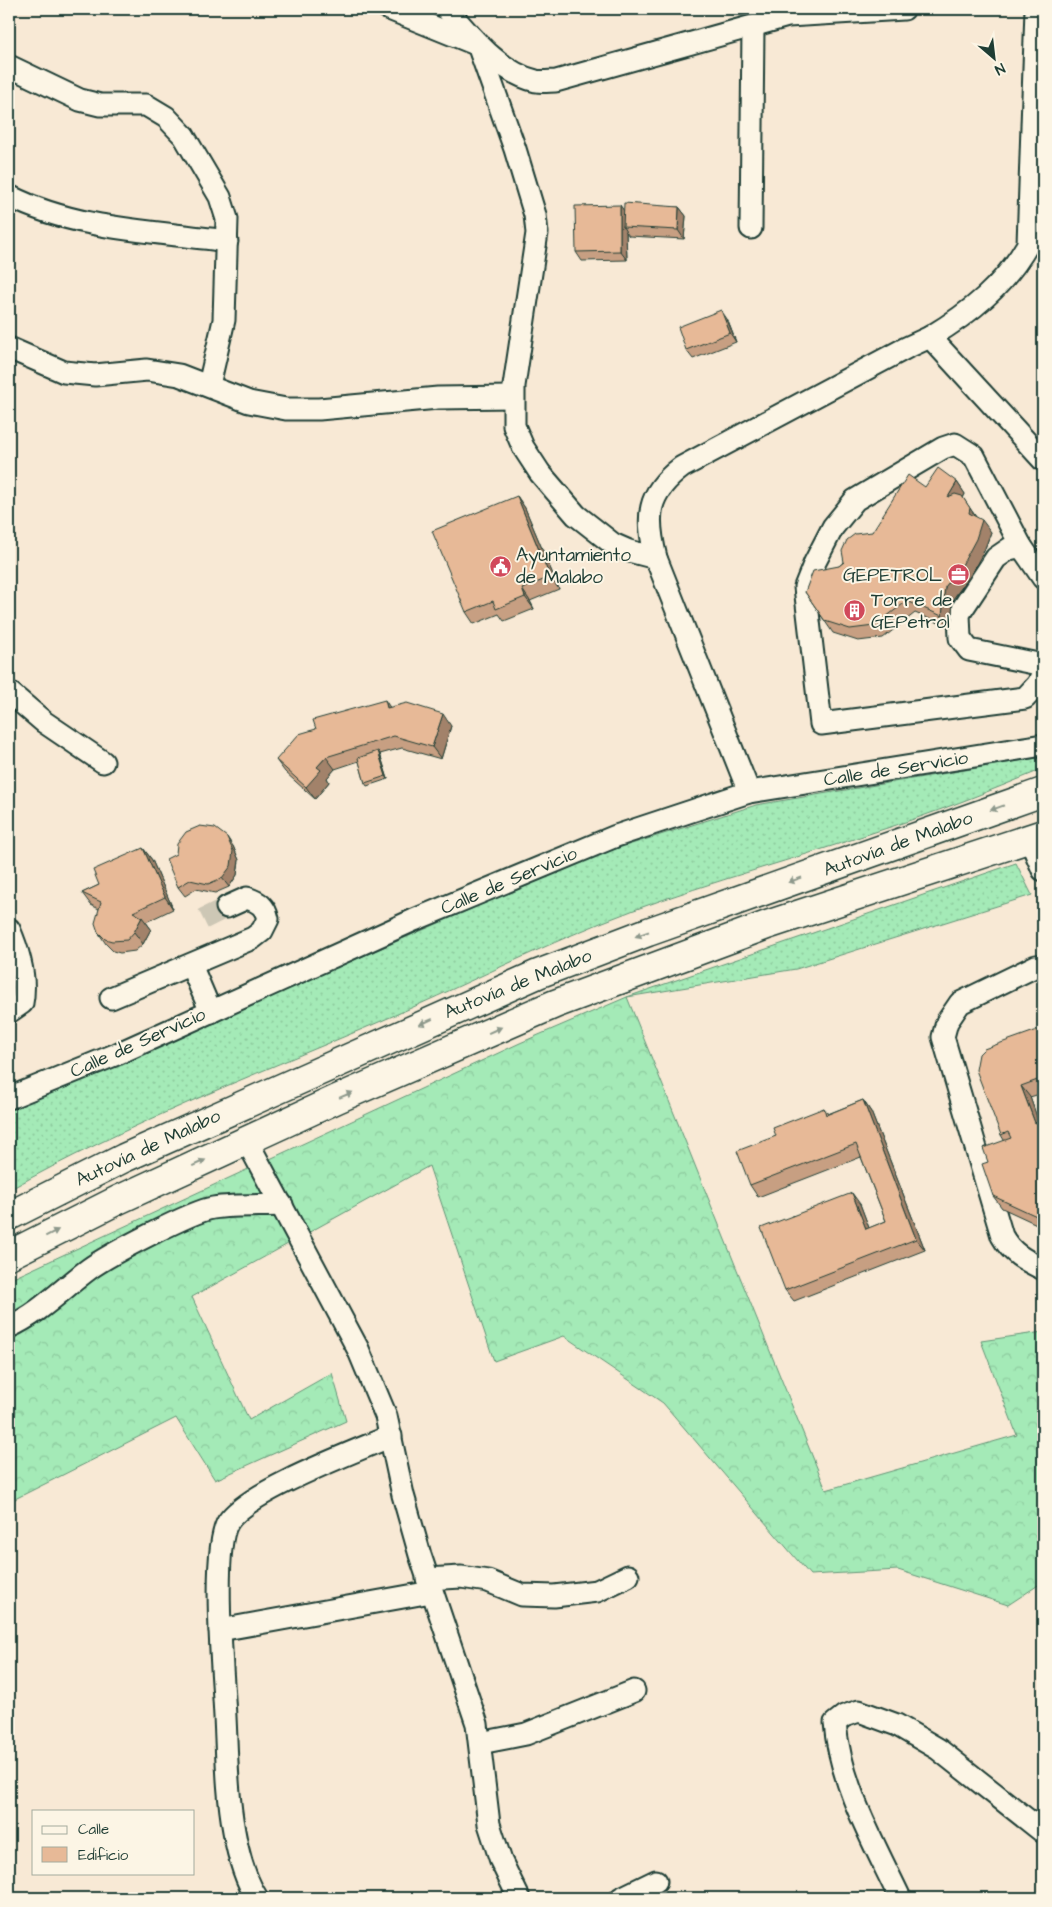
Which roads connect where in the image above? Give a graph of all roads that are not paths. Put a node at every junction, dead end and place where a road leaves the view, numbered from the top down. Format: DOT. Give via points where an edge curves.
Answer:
graph roads {
  1 [pos="389,9"];
  2 [pos="447,9"];
  3 [pos="904,9"];
  4 [pos="1036,9"];
  5 [pos="753,27"];
  6 [pos="478,45"];
  7 [pos="9,66"];
  8 [pos="9,196"];
  9 [pos="751,228"];
  10 [pos="226,241"];
  11 [pos="930,337"];
  12 [pos="9,348"];
  13 [pos="208,385"];
  14 [pos="513,397"];
  15 [pos="1042,461"];
  16 [pos="1021,546"];
  17 [pos="656,558"];
  18 [pos="1043,578"];
  19 [pos="1043,665"];
  20 [pos="1043,672"];
  21 [pos="9,692"];
  22 [pos="1039,746"];
  23 [pos="103,762"];
  24 [pos="749,792"];
  25 [pos="1043,792"];
  26 [pos="1036,836"];
  27 [pos="1043,870"];
  28 [pos="227,907"];
  29 [pos="9,929"];
  30 [pos="191,965"];
  31 [pos="1043,965"];
  32 [pos="111,998"];
  33 [pos="9,1012"];
  34 [pos="212,1012"];
  35 [pos="9,1098"];
  36 [pos="247,1140"];
  37 [pos="282,1205"];
  38 [pos="9,1216"];
  39 [pos="9,1255"];
  40 [pos="1033,1257"];
  41 [pos="1043,1269"];
  42 [pos="9,1326"];
  43 [pos="391,1436"];
  44 [pos="628,1576"];
  45 [pos="429,1586"];
  46 [pos="220,1630"];
  47 [pos="634,1690"];
  48 [pos="480,1743"];
  49 [pos="1043,1832"];
  50 [pos="656,1881"];
  51 [pos="257,1898"];
  52 [pos="519,1898"];
  53 [pos="621,1898"];
  54 [pos="900,1898"];
  1 -- 6 [label="street"];
  2 -- 6 [label="street"];
  3 -- 5 [label="street" via="788,16"];
  4 -- 11 [label="street" via="1028,244 979,304"];
  5 -- 6 [label="street" via="556,81 537,81 525,76"];
  5 -- 9 [label="street"];
  6 -- 14 [label="street" via="536,215 537,232"];
  7 -- 10 [label="street" via="80,100 100,105 146,105 166,117 184,136 220,198 227,219"];
  8 -- 10 [label="street" via="62,218 106,227"];
  10 -- 13 [label="street" via="224,320"];
  11 -- 15 [label="street"];
  11 -- 17 [label="street" via="668,477 658,490 649,516"];
  12 -- 13 [label="street" via="64,372 95,375 147,370 179,374"];
  13 -- 14 [label="street" via="249,402 286,409 438,398"];
  14 -- 17 [label="street" via="514,426 523,447 576,515 613,544"];
  16 -- 18 [label="street"];
  16 -- 19 [label="street" via="996,558 964,606 959,614 960,638 969,650"];
  16 -- 20 [label="street" via="974,456 955,444 855,500 825,541 806,587 822,724 1025,698 1038,684"];
  17 -- 24 [label="street"];
  21 -- 23 [label="street" via="44,722"];
  22 -- 24 [label="street, Calle de Servicio"];
  24 -- 34 [label="street, Calle de Servicio" via="616,836 414,920"];
  25 -- 38 [label="highway, Autovía de Malabo, one-way" via="538,974 133,1154"];
  26 -- 27 [label="street"];
  36 -- 26 [label="highway, Autovía de Malabo, one-way" via="555,1004 767,925"];
  28 -- 30 [label="street" via="246,898 257,901 266,908 268,919 262,931 253,938"];
  29 -- 33 [label="street" via="19,953 24,991 22,1003"];
  30 -- 32 [label="street"];
  30 -- 34 [label="street"];
  31 -- 40 [label="street" via="960,1003 947,1022 943,1037 1002,1236 1009,1249"];
  34 -- 35 [label="street, Calle de Servicio"];
  36 -- 37 [label="street"];
  39 -- 36 [label="highway, Autovía de Malabo, one-way"];
  37 -- 42 [label="street" via="211,1208 182,1220 92,1267 45,1306"];
  37 -- 43 [label="street" via="358,1349 379,1396"];
  40 -- 41 [label="street"];
  43 -- 45 [label="street" via="403,1495"];
  43 -- 46 [label="street" via="296,1476 254,1500 228,1523 221,1549"];
  44 -- 45 [label="street" via="597,1591 554,1596 522,1595 488,1581 460,1577"];
  45 -- 46 [label="street"];
  45 -- 48 [label="street" via="470,1701"];
  46 -- 51 [label="street" via="234,1830 250,1887"];
  47 -- 48 [label="street" via="526,1734"];
  48 -- 52 [label="street" via="489,1824 501,1861"];
  49 -- 54 [label="street" via="938,1750 897,1725 859,1711 844,1716 835,1723 845,1768 858,1806"];
  50 -- 53 [label="street"];
}
